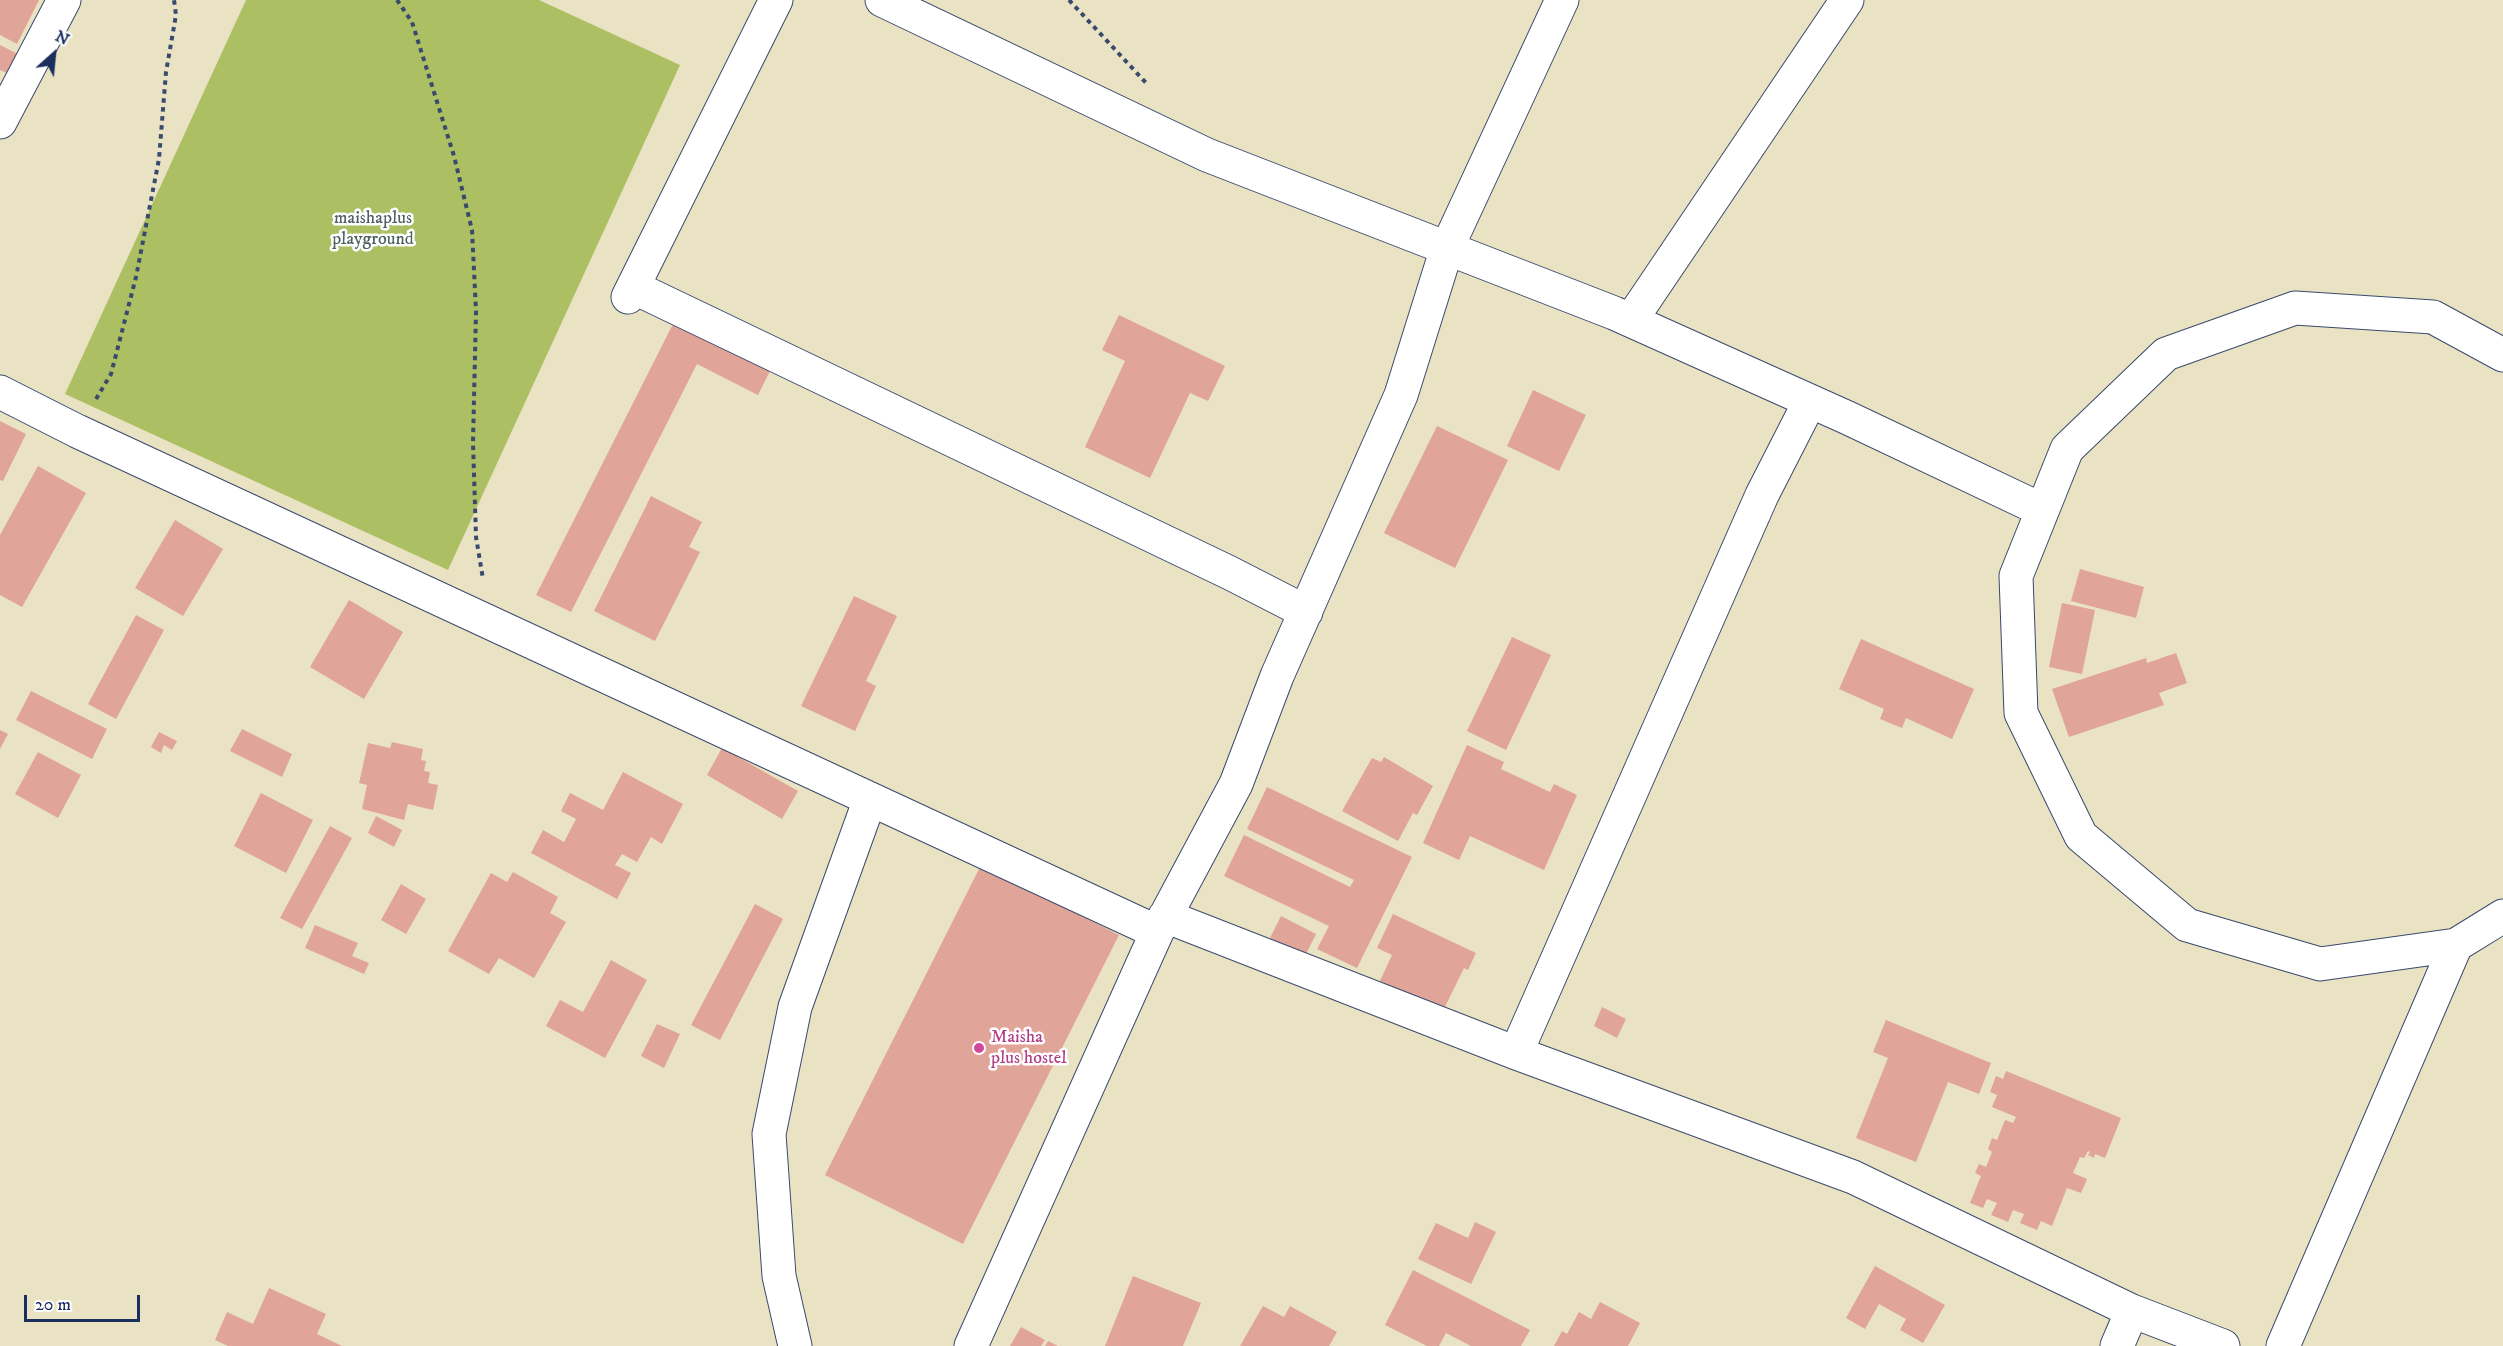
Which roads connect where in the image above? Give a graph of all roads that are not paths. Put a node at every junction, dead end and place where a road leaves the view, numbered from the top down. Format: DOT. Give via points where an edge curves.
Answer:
graph roads {
  1 [pos="64,0"];
  2 [pos="777,0"];
  3 [pos="882,0"];
  4 [pos="1562,0"];
  5 [pos="1847,0"];
  6 [pos="0,122"];
  7 [pos="1447,248"];
  8 [pos="1631,320"];
  9 [pos="2503,355"];
  10 [pos="0,392"];
  11 [pos="1810,401"];
  12 [pos="2042,510"];
  13 [pos="1306,612"];
  14 [pos="870,799"];
  15 [pos="2503,916"];
  16 [pos="1161,924"];
  17 [pos="2456,945"];
  18 [pos="1516,1053"];
  19 [pos="2132,1311"];
  20 [pos="795,1346"];
  21 [pos="971,1346"];
  22 [pos="2116,1346"];
  23 [pos="2223,1346"];
  24 [pos="2283,1346"];
  1 -- 6 [label="street"];
  2 -- 13 [label="street" via="630,292"];
  3 -- 7 [label="street" via="1207,155"];
  4 -- 7 [label="street"];
  5 -- 8 [label="street"];
  7 -- 8 [label="street"];
  7 -- 13 [label="street" via="1401,395"];
  8 -- 11 [label="street"];
  9 -- 12 [label="street" via="2433,317 2295,308 2166,354 2067,449"];
  10 -- 14 [label="street"];
  11 -- 12 [label="street"];
  11 -- 18 [label="street" via="1762,495"];
  12 -- 17 [label="street" via="2016,576 2021,713 2081,836 2187,925 2320,964"];
  13 -- 16 [label="street" via="1236,784"];
  14 -- 16 [label="street"];
  14 -- 20 [label="street" via="795,1007 769,1134 779,1276"];
  15 -- 17 [label="street"];
  16 -- 18 [label="street"];
  16 -- 21 [label="street"];
  17 -- 24 [label="street"];
  18 -- 19 [label="street" via="1853,1177"];
  19 -- 22 [label="street"];
  19 -- 23 [label="street"];
}
